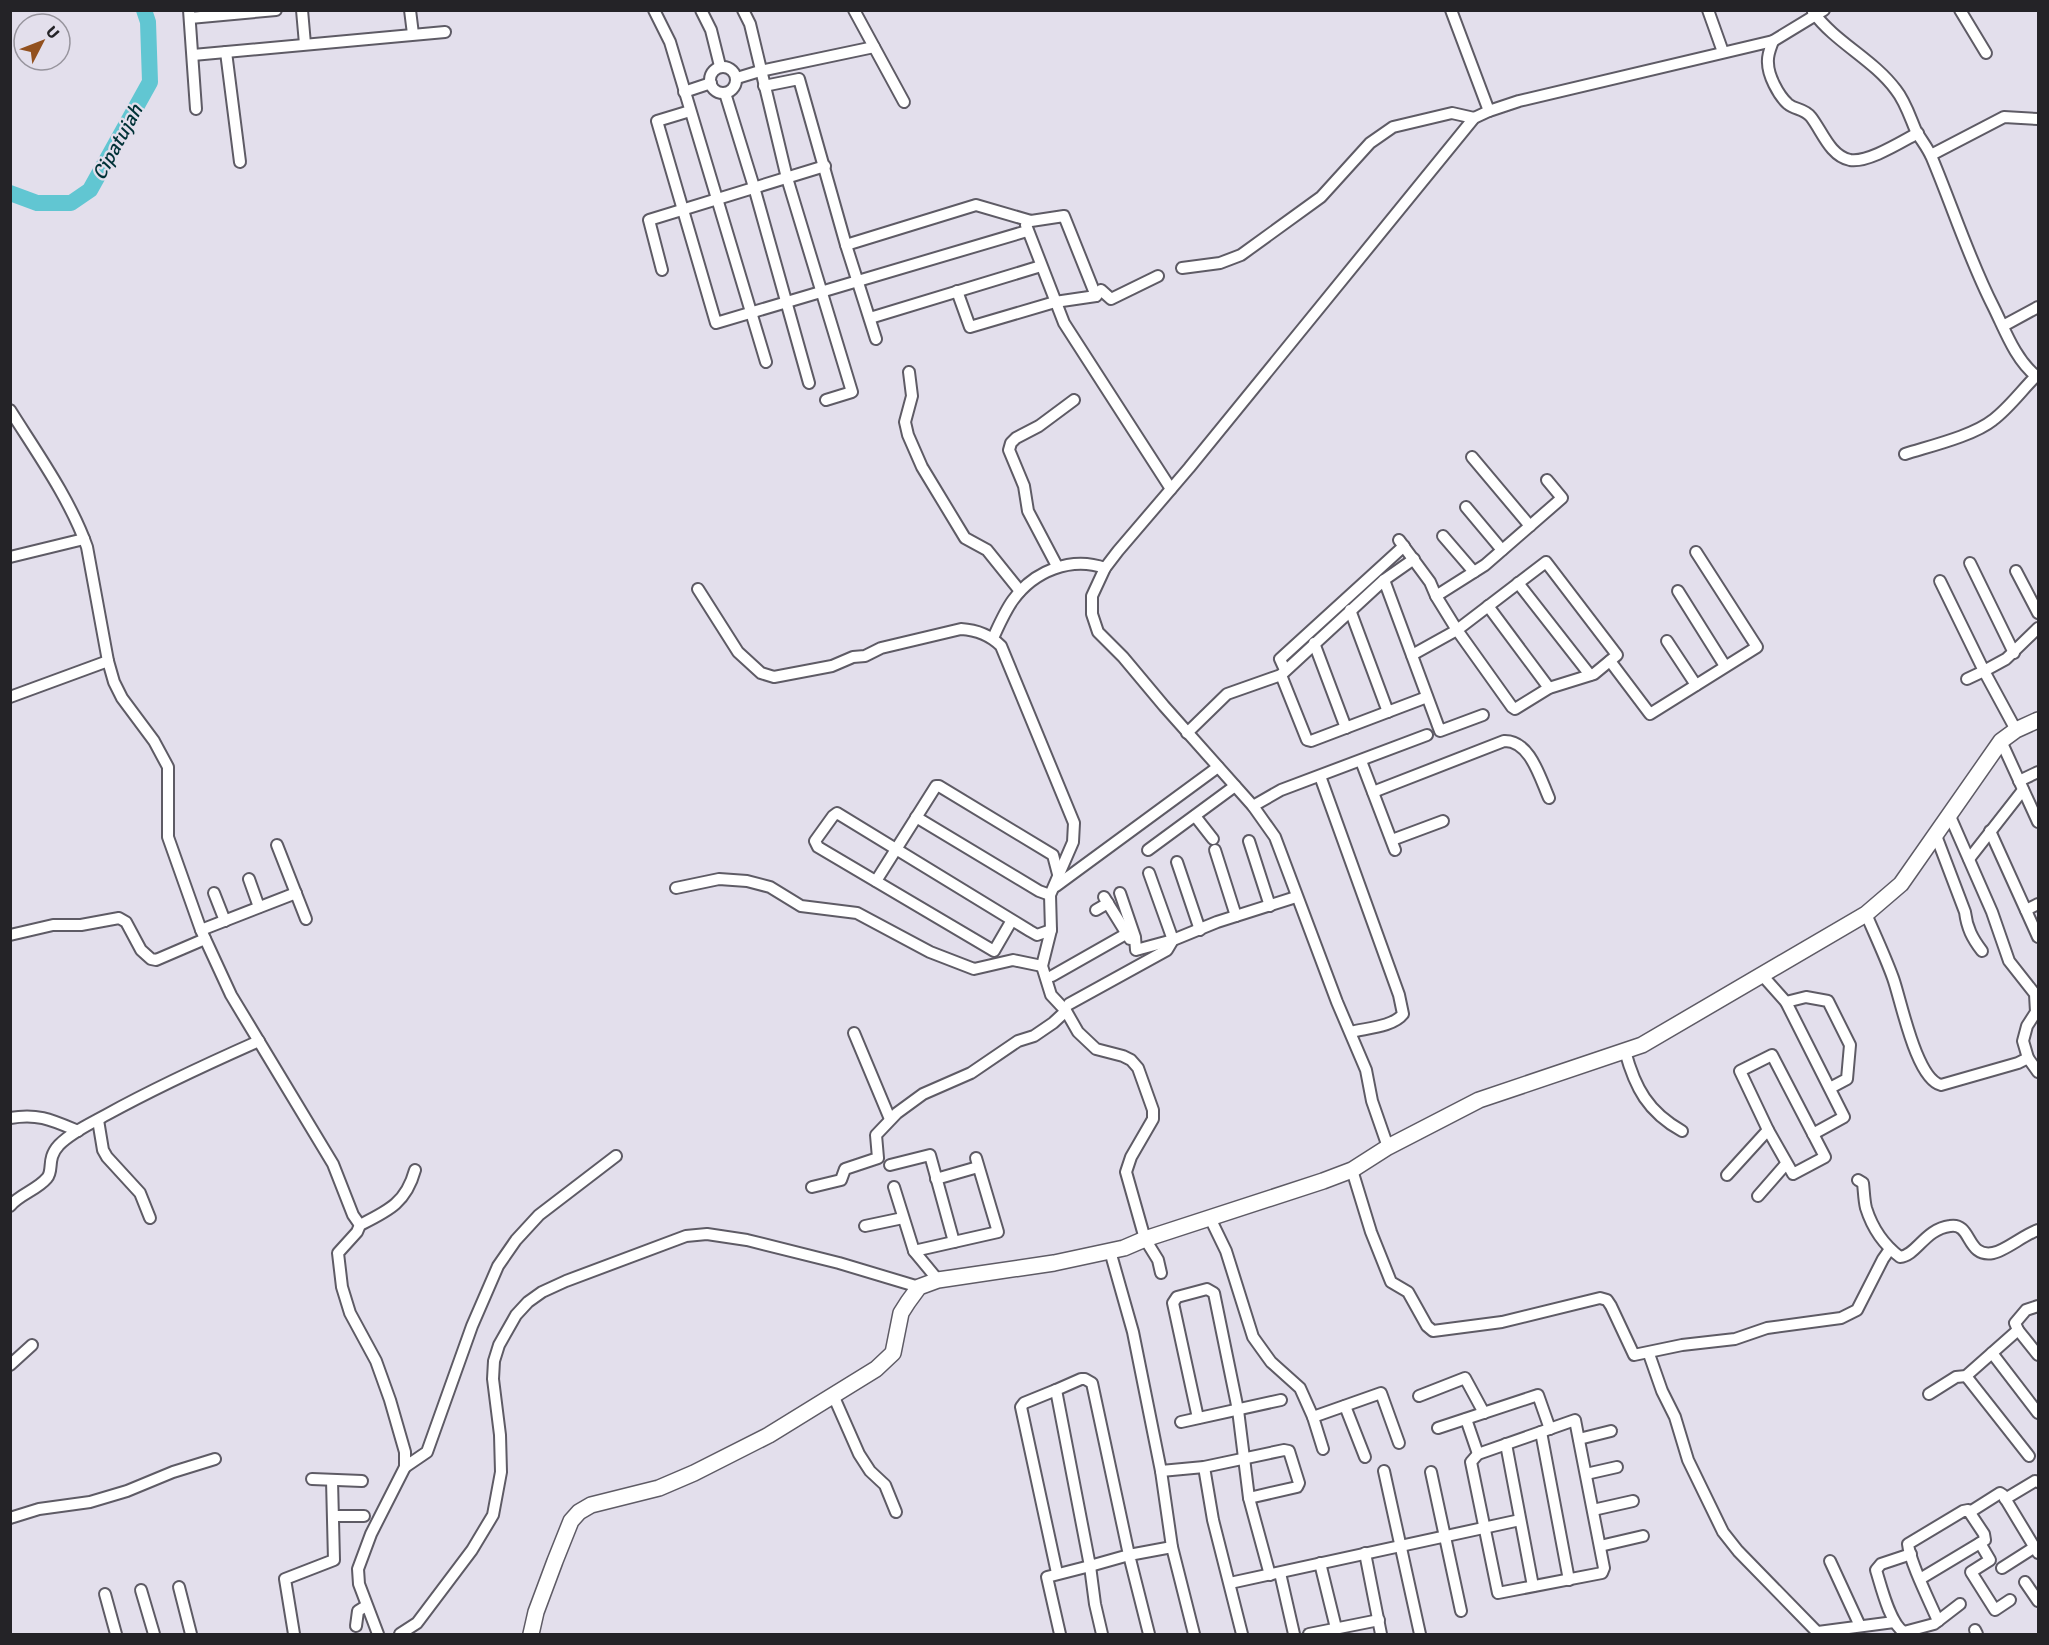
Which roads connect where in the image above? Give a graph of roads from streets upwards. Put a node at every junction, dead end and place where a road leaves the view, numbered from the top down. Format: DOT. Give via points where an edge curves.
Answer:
graph roads {
  1 [pos="276,10"];
  2 [pos="302,10"];
  3 [pos="410,10"];
  4 [pos="654,10"];
  5 [pos="701,10"];
  6 [pos="743,10"];
  7 [pos="854,10"];
  8 [pos="1451,10"];
  9 [pos="1708,10"];
  10 [pos="1960,10"];
  11 [pos="1817,12"];
  12 [pos="190,14"];
  13 [pos="445,32"];
  14 [pos="413,34"];
  15 [pos="1773,40"];
  16 [pos="305,44"];
  17 [pos="874,47"];
  18 [pos="226,52"];
  19 [pos="1723,52"];
  20 [pos="1986,53"];
  21 [pos="193,55"];
  22 [pos="720,66"];
  23 [pos="760,71"];
  24 [pos="737,78"];
  25 [pos="711,83"];
  26 [pos="764,86"];
  27 [pos="684,92"];
  28 [pos="725,93"];
  29 [pos="904,102"];
  30 [pos="196,109"];
  31 [pos="690,111"];
  32 [pos="1489,111"];
  33 [pos="1474,118"];
  34 [pos="2038,119"];
  35 [pos="1918,134"];
  36 [pos="1931,155"];
  37 [pos="240,162"];
  38 [pos="825,166"];
  39 [pos="787,178"];
  40 [pos="754,187"];
  41 [pos="718,199"];
  42 [pos="683,210"];
  43 [pos="1024,219"];
  44 [pos="1027,231"];
  45 [pos="846,245"];
  46 [pos="1041,266"];
  47 [pos="1182,268"];
  48 [pos="662,270"];
  49 [pos="1158,276"];
  50 [pos="858,281"];
  51 [pos="957,291"];
  52 [pos="820,292"];
  53 [pos="1096,296"];
  54 [pos="1054,302"];
  55 [pos="785,303"];
  56 [pos="2038,308"];
  57 [pos="752,312"];
  58 [pos="870,318"];
  59 [pos="2003,326"];
  60 [pos="876,339"];
  61 [pos="766,362"];
  62 [pos="909,372"];
  63 [pos="2037,375"];
  64 [pos="809,383"];
  65 [pos="826,400"];
  66 [pos="1074,400"];
  67 [pos="10,410"];
  68 [pos="1905,454"];
  69 [pos="1472,457"];
  70 [pos="1547,480"];
  71 [pos="1171,489"];
  72 [pos="1466,507"];
  73 [pos="1530,526"];
  74 [pos="1443,536"];
  75 [pos="84,539"];
  76 [pos="1502,550"];
  77 [pos="1696,552"];
  78 [pos="10,557"];
  79 [pos="1414,559"];
  80 [pos="1970,563"];
  81 [pos="1057,566"];
  82 [pos="1105,568"];
  83 [pos="2016,571"];
  84 [pos="1474,572"];
  85 [pos="1384,580"];
  86 [pos="1940,581"];
  87 [pos="1518,583"];
  88 [pos="698,589"];
  89 [pos="1020,591"];
  90 [pos="1678,591"];
  91 [pos="1436,596"];
  92 [pos="1488,606"];
  93 [pos="1350,610"];
  94 [pos="2038,613"];
  95 [pos="2038,628"];
  96 [pos="1457,630"];
  97 [pos="993,638"];
  98 [pos="1667,641"];
  99 [pos="1314,643"];
  100 [pos="2014,652"];
  101 [pos="1293,655"];
  102 [pos="1412,655"];
  103 [pos="108,661"];
  104 [pos="1610,661"];
  105 [pos="1725,666"];
  106 [pos="1984,671"];
  107 [pos="1283,673"];
  108 [pos="1590,675"];
  109 [pos="1967,679"];
  110 [pos="1696,685"];
  111 [pos="1548,688"];
  112 [pos="10,697"];
  113 [pos="1427,697"];
  114 [pos="1388,712"];
  115 [pos="1483,715"];
  116 [pos="2038,720"];
  117 [pos="1346,728"];
  118 [pos="2016,730"];
  119 [pos="1188,733"];
  120 [pos="1427,735"];
  121 [pos="2001,741"];
  122 [pos="1361,761"];
  123 [pos="1218,767"];
  124 [pos="2038,772"];
  125 [pos="1320,776"];
  126 [pos="2021,785"];
  127 [pos="1235,786"];
  128 [pos="1373,792"];
  129 [pos="1549,798"];
  130 [pos="1253,806"];
  131 [pos="1949,814"];
  132 [pos="1195,816"];
  133 [pos="916,817"];
  134 [pos="1443,821"];
  135 [pos="2038,822"];
  136 [pos="1990,831"];
  137 [pos="1935,833"];
  138 [pos="1249,841"];
  139 [pos="278,846"];
  140 [pos="896,849"];
  141 [pos="1148,850"];
  142 [pos="1969,859"];
  143 [pos="1177,862"];
  144 [pos="1149,873"];
  145 [pos="249,879"];
  146 [pos="876,881"];
  147 [pos="1054,887"];
  148 [pos="676,888"];
  149 [pos="214,893"];
  150 [pos="296,893"];
  151 [pos="1120,893"];
  152 [pos="1296,897"];
  153 [pos="2038,904"];
  154 [pos="1270,906"];
  155 [pos="260,907"];
  156 [pos="1096,910"];
  157 [pos="2026,910"];
  158 [pos="1866,914"];
  159 [pos="1236,916"];
  160 [pos="306,919"];
  161 [pos="1012,920"];
  162 [pos="225,921"];
  163 [pos="1051,930"];
  164 [pos="1200,930"];
  165 [pos="1126,934"];
  166 [pos="10,935"];
  167 [pos="203,935"];
  168 [pos="2038,937"];
  169 [pos="1173,940"];
  170 [pos="1136,950"];
  171 [pos="1982,951"];
  172 [pos="1144,962"];
  173 [pos="1042,966"];
  174 [pos="1762,975"];
  175 [pos="1052,976"];
  176 [pos="1786,1002"];
  177 [pos="1068,1007"];
  178 [pos="1351,1032"];
  179 [pos="854,1033"];
  180 [pos="259,1041"];
  181 [pos="1625,1051"];
  182 [pos="2028,1058"];
  183 [pos="2038,1072"];
  184 [pos="1830,1088"];
  185 [pos="10,1118"];
  186 [pos="890,1119"];
  187 [pos="98,1120"];
  188 [pos="1768,1130"];
  189 [pos="78,1131"];
  190 [pos="1682,1131"];
  191 [pos="1813,1134"];
  192 [pos="1388,1147"];
  193 [pos="615,1156"];
  194 [pos="890,1164"];
  195 [pos="1786,1164"];
  196 [pos="415,1170"];
  197 [pos="1352,1170"];
  198 [pos="1727,1175"];
  199 [pos="936,1179"];
  200 [pos="1857,1180"];
  201 [pos="812,1187"];
  202 [pos="894,1187"];
  203 [pos="1758,1196"];
  204 [pos="10,1206"];
  205 [pos="150,1218"];
  206 [pos="903,1218"];
  207 [pos="1210,1218"];
  208 [pos="360,1225"];
  209 [pos="865,1226"];
  210 [pos="2038,1230"];
  211 [pos="1145,1239"];
  212 [pos="954,1242"];
  213 [pos="1890,1249"];
  214 [pos="914,1251"];
  215 [pos="1110,1251"];
  216 [pos="1161,1273"];
  217 [pos="938,1280"];
  218 [pos="919,1287"];
  219 [pos="2038,1306"];
  220 [pos="2018,1330"];
  221 [pos="32,1345"];
  222 [pos="1992,1353"];
  223 [pos="1649,1354"];
  224 [pos="2038,1355"];
  225 [pos="10,1365"];
  226 [pos="1966,1376"];
  227 [pos="1056,1390"];
  228 [pos="1929,1394"];
  229 [pos="834,1395"];
  230 [pos="1419,1396"];
  231 [pos="1281,1400"];
  232 [pos="1345,1406"];
  233 [pos="1238,1410"];
  234 [pos="1484,1413"];
  235 [pos="2038,1413"];
  236 [pos="1198,1418"];
  237 [pos="1313,1418"];
  238 [pos="1466,1419"];
  239 [pos="1181,1422"];
  240 [pos="1438,1428"];
  241 [pos="1546,1431"];
  242 [pos="1611,1431"];
  243 [pos="1579,1439"];
  244 [pos="1399,1443"];
  245 [pos="1506,1444"];
  246 [pos="1323,1449"];
  247 [pos="1478,1454"];
  248 [pos="2028,1456"];
  249 [pos="1365,1458"];
  250 [pos="215,1459"];
  251 [pos="1243,1459"];
  252 [pos="405,1467"];
  253 [pos="1204,1467"];
  254 [pos="1617,1467"];
  255 [pos="1161,1471"];
  256 [pos="1384,1471"];
  257 [pos="1431,1472"];
  258 [pos="1586,1474"];
  259 [pos="312,1479"];
  260 [pos="332,1480"];
  261 [pos="362,1481"];
  262 [pos="2038,1482"];
  263 [pos="1249,1498"];
  264 [pos="2006,1499"];
  265 [pos="1633,1501"];
  266 [pos="1593,1510"];
  267 [pos="896,1512"];
  268 [pos="1970,1512"];
  269 [pos="333,1516"];
  270 [pos="364,1516"];
  271 [pos="10,1518"];
  272 [pos="1520,1520"];
  273 [pos="1484,1528"];
  274 [pos="1643,1536"];
  275 [pos="1444,1537"];
  276 [pos="1980,1543"];
  277 [pos="1400,1545"];
  278 [pos="1600,1546"];
  279 [pos="1172,1547"];
  280 [pos="2037,1550"];
  281 [pos="1365,1553"];
  282 [pos="1911,1554"];
  283 [pos="1129,1555"];
  284 [pos="1830,1561"];
  285 [pos="1320,1563"];
  286 [pos="1090,1566"];
  287 [pos="2002,1568"];
  288 [pos="1057,1573"];
  289 [pos="1275,1574"];
  290 [pos="1920,1579"];
  291 [pos="1569,1580"];
  292 [pos="2025,1582"];
  293 [pos="1230,1583"];
  294 [pos="1533,1586"];
  295 [pos="179,1587"];
  296 [pos="141,1590"];
  297 [pos="105,1594"];
  298 [pos="2010,1600"];
  299 [pos="2038,1601"];
  300 [pos="1960,1604"];
  301 [pos="366,1606"];
  302 [pos="1461,1611"];
  303 [pos="1378,1620"];
  304 [pos="1938,1621"];
  305 [pos="1894,1622"];
  306 [pos="356,1626"];
  307 [pos="1860,1626"];
  308 [pos="1335,1628"];
  309 [pos="1836,1632"];
  310 [pos="1818,1633"];
  311 [pos="1420,1634"];
  312 [pos="116,1635"];
  313 [pos="154,1635"];
  314 [pos="191,1635"];
  315 [pos="294,1635"];
  316 [pos="378,1635"];
  317 [pos="400,1635"];
  318 [pos="531,1635"];
  319 [pos="1060,1635"];
  320 [pos="1102,1635"];
  321 [pos="1149,1635"];
  322 [pos="1194,1635"];
  323 [pos="1242,1635"];
  324 [pos="1294,1635"];
  325 [pos="1309,1635"];
  326 [pos="1382,1635"];
  1 -- 12 [label="street"];
  2 -- 16 [label="street"];
  3 -- 14 [label="street"];
  4 -- 27 [label="street" via="670,42"];
  5 -- 22 [label="street" via="711,30"];
  6 -- 23 [label="street"];
  7 -- 17 [label="street"];
  8 -- 32 [label="street"];
  9 -- 19 [label="street"];
  10 -- 20 [label="street"];
  11 -- 15 [label="street"];
  11 -- 35 [label="street" via="1840,40 1898,91"];
  12 -- 21 [label="street"];
  13 -- 14 [label="street"];
  14 -- 16 [label="street"];
  15 -- 19 [label="street"];
  15 -- 35 [label="street" via="1767,61 1780,92 1788,105 1807,112 1840,156 1862,160"];
  16 -- 18 [label="street"];
  17 -- 23 [label="street"];
  17 -- 29 [label="street"];
  18 -- 21 [label="street"];
  18 -- 37 [label="street"];
  19 -- 32 [label="street"];
  21 -- 30 [label="street"];
  22 -- 24 [label="street" via="730,68"];
  22 -- 25 [label="street" via="712,73"];
  23 -- 24 [label="street"];
  23 -- 26 [label="street"];
  24 -- 28 [label="street" via="735,86"];
  25 -- 27 [label="street"];
  25 -- 28 [label="street" via="717,92"];
  26 -- 38 [label="street" via="799,79"];
  26 -- 39 [label="street"];
  27 -- 31 [label="street"];
  28 -- 40 [label="street"];
  31 -- 41 [label="street"];
  31 -- 42 [label="street" via="657,121"];
  32 -- 33 [label="street"];
  33 -- 47 [label="street" via="1452,113 1393,127 1370,144 1321,197 1241,255 1220,263"];
  33 -- 71 [label="street"];
  34 -- 36 [label="street" via="2004,117"];
  35 -- 36 [label="street"];
  36 -- 59 [label="street"];
  38 -- 39 [label="street"];
  38 -- 45 [label="street"];
  39 -- 40 [label="street"];
  39 -- 52 [label="street"];
  40 -- 41 [label="street"];
  40 -- 55 [label="street"];
  41 -- 42 [label="street"];
  41 -- 57 [label="street"];
  42 -- 48 [label="street" via="649,220"];
  42 -- 57 [label="street" via="716,323"];
  43 -- 44 [label="street"];
  43 -- 45 [label="street" via="976,204"];
  43 -- 53 [label="street" via="1064,216"];
  44 -- 46 [label="street"];
  44 -- 50 [label="street"];
  45 -- 50 [label="street"];
  46 -- 51 [label="street"];
  46 -- 54 [label="street"];
  49 -- 53 [label="street" via="1111,299 1101,291"];
  50 -- 52 [label="street"];
  50 -- 58 [label="street"];
  51 -- 54 [label="street" via="970,327"];
  51 -- 58 [label="street"];
  52 -- 55 [label="street"];
  52 -- 65 [label="street" via="852,392"];
  53 -- 54 [label="street"];
  54 -- 71 [label="street"];
  55 -- 57 [label="street"];
  55 -- 64 [label="street"];
  56 -- 59 [label="street"];
  57 -- 61 [label="street"];
  58 -- 60 [label="street"];
  59 -- 63 [label="street" via="2028,370"];
  62 -- 89 [label="street" via="912,396 905,422 921,467 965,538 987,550"];
  63 -- 68 [label="street" via="1986,425"];
  66 -- 81 [label="street" via="1016,438 1009,450 1024,486 1028,511"];
  67 -- 75 [label="street"];
  69 -- 73 [label="street"];
  70 -- 73 [label="street" via="1562,498"];
  71 -- 82 [label="street"];
  72 -- 76 [label="street"];
  73 -- 76 [label="street"];
  74 -- 84 [label="street"];
  75 -- 78 [label="street"];
  75 -- 103 [label="street"];
  76 -- 84 [label="street"];
  77 -- 105 [label="street" via="1757,647"];
  79 -- 85 [label="street"];
  79 -- 91 [label="street"];
  79 -- 101 [label="street" via="1401,543"];
  80 -- 100 [label="street"];
  81 -- 82 [label="street" via="1090,562"];
  81 -- 89 [label="street"];
  82 -- 119 [label="street" via="1092,596 1098,632"];
  83 -- 94 [label="street"];
  84 -- 91 [label="street"];
  85 -- 93 [label="street"];
  85 -- 102 [label="street"];
  86 -- 106 [label="street"];
  87 -- 92 [label="street"];
  87 -- 104 [label="street" via="1547,563 1616,651"];
  87 -- 108 [label="street"];
  88 -- 97 [label="street" via="738,652 761,673 774,677 832,666 881,648 961,629 973,629"];
  89 -- 97 [label="street"];
  90 -- 105 [label="street"];
  91 -- 96 [label="street"];
  92 -- 96 [label="street"];
  92 -- 111 [label="street"];
  93 -- 99 [label="street"];
  93 -- 114 [label="street"];
  95 -- 100 [label="street"];
  96 -- 102 [label="street"];
  96 -- 111 [label="street" via="1512,707 1517,709"];
  97 -- 147 [label="street" via="1001,646 1074,823 1073,842"];
  98 -- 110 [label="street"];
  99 -- 101 [label="street"];
  99 -- 117 [label="street"];
  100 -- 106 [label="street"];
  101 -- 107 [label="street"];
  102 -- 113 [label="street"];
  103 -- 112 [label="street"];
  103 -- 167 [label="street" via="122,698 168,767 168,837"];
  104 -- 108 [label="street"];
  104 -- 110 [label="street" via="1650,714"];
  105 -- 110 [label="street"];
  106 -- 109 [label="street"];
  106 -- 118 [label="street"];
  107 -- 117 [label="street" via="1307,740"];
  107 -- 119 [label="street" via="1227,694"];
  108 -- 111 [label="street"];
  113 -- 114 [label="street"];
  113 -- 115 [label="street" via="1440,731"];
  114 -- 117 [label="street"];
  116 -- 118 [label="street"];
  118 -- 121 [label="street"];
  119 -- 123 [label="street"];
  120 -- 122 [label="street"];
  121 -- 126 [label="street"];
  121 -- 131 [label="street"];
  122 -- 125 [label="street"];
  122 -- 128 [label="street"];
  123 -- 127 [label="street"];
  123 -- 147 [label="street"];
  124 -- 126 [label="street"];
  125 -- 130 [label="street" via="1281,790"];
  125 -- 178 [label="street" via="1403,1014 1382,1025"];
  126 -- 135 [label="street"];
  126 -- 136 [label="street"];
  127 -- 130 [label="street"];
  127 -- 132 [label="street"];
  128 -- 129 [label="street" via="1510,741 1529,756"];
  128 -- 134 [label="street" via="1394,844"];
  130 -- 152 [label="street" via="1275,837"];
  131 -- 137 [label="street"];
  131 -- 142 [label="street"];
  132 -- 141 [label="street"];
  132 -- 159 [label="street" via="1214,845"];
  133 -- 140 [label="street"];
  133 -- 147 [label="street" via="1039,891"];
  133 -- 147 [label="street" via="939,786 1053,855"];
  136 -- 142 [label="street"];
  136 -- 157 [label="street"];
  137 -- 158 [label="street" via="1901,884"];
  137 -- 171 [label="street" via="1965,912 1966,926"];
  138 -- 154 [label="street"];
  139 -- 150 [label="street"];
  140 -- 146 [label="street"];
  140 -- 146 [label="street" via="837,813 815,841"];
  140 -- 161 [label="street"];
  142 -- 182 [label="street" via="2009,961 2035,994 2036,1012 2023,1041"];
  143 -- 164 [label="street"];
  144 -- 169 [label="street"];
  145 -- 155 [label="street"];
  146 -- 161 [label="street" via="994,951"];
  147 -- 163 [label="street"];
  148 -- 173 [label="street" via="719,879 747,881 770,887 801,906 857,913 930,951 975,969 1013,960"];
  149 -- 162 [label="street"];
  150 -- 155 [label="street"];
  150 -- 160 [label="street"];
  151 -- 170 [label="street"];
  152 -- 154 [label="street"];
  152 -- 178 [label="street"];
  153 -- 157 [label="street"];
  154 -- 159 [label="street"];
  155 -- 162 [label="street"];
  156 -- 165 [label="street" via="1106,900"];
  157 -- 168 [label="street"];
  158 -- 174 [label="street"];
  158 -- 182 [label="street" via="1893,978 1917,1053 1936,1083"];
  159 -- 164 [label="street"];
  161 -- 163 [label="street" via="1037,935"];
  162 -- 167 [label="street"];
  163 -- 173 [label="street"];
  164 -- 169 [label="street"];
  165 -- 170 [label="street"];
  165 -- 175 [label="street"];
  166 -- 167 [label="street" via="53,925 119,918 126,922 146,956 156,960"];
  167 -- 180 [label="street" via="221,976"];
  169 -- 170 [label="street"];
  169 -- 172 [label="street" via="1167,950"];
  170 -- 172 [label="street"];
  172 -- 177 [label="street"];
  173 -- 177 [label="street" via="1051,995"];
  174 -- 176 [label="street"];
  174 -- 181 [label="street"];
  176 -- 184 [label="street"];
  176 -- 184 [label="street" via="1806,997 1828,1001 1850,1045 1847,1079"];
  177 -- 186 [label="street" via="1034,1036 1018,1041 971,1073 923,1094"];
  177 -- 211 [label="street" via="1078,1032 1096,1049 1131,1060 1138,1068 1153,1110 1153,1119 1126,1172"];
  178 -- 192 [label="street"];
  179 -- 186 [label="street"];
  180 -- 187 [label="street"];
  180 -- 208 [label="street" via="333,1164"];
  181 -- 190 [label="street" via="1631,1074 1650,1106 1664,1121"];
  181 -- 192 [label="street" via="1479,1100"];
  182 -- 183 [label="street"];
  184 -- 191 [label="street" via="1845,1117"];
  185 -- 189 [label="street" via="41,1116"];
  186 -- 201 [label="street" via="876,1135 878,1158 846,1169 841,1180"];
  187 -- 189 [label="street"];
  187 -- 205 [label="street" via="103,1150 140,1192"];
  188 -- 191 [label="street" via="1740,1071 1772,1055"];
  188 -- 195 [label="street"];
  188 -- 198 [label="street"];
  189 -- 204 [label="street" via="53,1153 46,1179"];
  191 -- 195 [label="street" via="1825,1158 1793,1174"];
  192 -- 197 [label="street"];
  193 -- 252 [label="street" via="539,1215 507,1251 483,1298 427,1452"];
  194 -- 199 [label="street" via="930,1155"];
  195 -- 203 [label="street"];
  196 -- 208 [label="street" via="411,1185 396,1206"];
  197 -- 207 [label="street"];
  197 -- 223 [label="street" via="1391,1282 1412,1297 1429,1328 1434,1331 1502,1322 1604,1298 1633,1354"];
  199 -- 212 [label="street"];
  199 -- 212 [label="street" via="977,1163 998,1232"];
  200 -- 213 [label="street" via="1863,1183 1867,1210"];
  202 -- 206 [label="street"];
  206 -- 209 [label="street"];
  206 -- 214 [label="street"];
  207 -- 211 [label="street"];
  207 -- 237 [label="street" via="1226,1251 1253,1337 1271,1362 1300,1388"];
  208 -- 252 [label="street" via="338,1253 342,1287 390,1400 405,1452"];
  210 -- 213 [label="street" via="1993,1253 1975,1249 1965,1231 1952,1225 1934,1230 1904,1257"];
  211 -- 215 [label="street"];
  211 -- 216 [label="street"];
  212 -- 214 [label="street"];
  213 -- 223 [label="street" via="1857,1310 1846,1317"];
  214 -- 217 [label="street"];
  215 -- 217 [label="street"];
  215 -- 255 [label="street" via="1133,1332"];
  217 -- 218 [label="street"];
  218 -- 229 [label="street" via="901,1314 889,1358"];
  218 -- 317 [label="street" via="839,1263 707,1234 686,1236 542,1292 516,1315 494,1361 501,1472 493,1515 425,1613"];
  219 -- 220 [label="street" via="2025,1310 2015,1323"];
  220 -- 222 [label="street"];
  220 -- 224 [label="street"];
  221 -- 225 [label="street"];
  222 -- 226 [label="street"];
  222 -- 235 [label="street"];
  223 -- 310 [label="street" via="1688,1460 1723,1532"];
  226 -- 228 [label="street" via="1956,1377"];
  226 -- 248 [label="street"];
  227 -- 283 [label="street" via="1081,1379 1092,1383"];
  227 -- 286 [label="street"];
  227 -- 288 [label="street" via="1021,1407"];
  229 -- 267 [label="street" via="859,1454 885,1485"];
  229 -- 318 [label="street" via="769,1435 694,1473 579,1512 571,1521 555,1561"];
  230 -- 234 [label="street" via="1465,1378"];
  231 -- 233 [label="street"];
  232 -- 237 [label="street"];
  232 -- 244 [label="street" via="1381,1394"];
  232 -- 249 [label="street"];
  233 -- 236 [label="street"];
  233 -- 236 [label="street" via="1214,1293 1207,1289 1177,1297 1173,1303"];
  233 -- 251 [label="street"];
  234 -- 238 [label="street"];
  234 -- 241 [label="street" via="1538,1395"];
  236 -- 239 [label="street"];
  237 -- 246 [label="street"];
  238 -- 240 [label="street"];
  238 -- 247 [label="street"];
  241 -- 243 [label="street" via="1575,1420"];
  241 -- 245 [label="street"];
  241 -- 291 [label="street"];
  242 -- 243 [label="street"];
  243 -- 258 [label="street"];
  245 -- 247 [label="street"];
  245 -- 272 [label="street"];
  247 -- 273 [label="street" via="1471,1462"];
  250 -- 271 [label="street" via="90,1502 39,1509"];
  251 -- 253 [label="street"];
  251 -- 263 [label="street"];
  251 -- 263 [label="street" via="1287,1450 1299,1483 1294,1488"];
  252 -- 301 [label="street" via="358,1569"];
  253 -- 255 [label="street"];
  253 -- 293 [label="street"];
  254 -- 258 [label="street"];
  255 -- 279 [label="street"];
  256 -- 277 [label="street"];
  257 -- 275 [label="street"];
  258 -- 266 [label="street"];
  259 -- 260 [label="street"];
  260 -- 261 [label="street"];
  260 -- 269 [label="street"];
  262 -- 264 [label="street"];
  263 -- 289 [label="street"];
  264 -- 268 [label="street" via="2000,1493"];
  264 -- 280 [label="street"];
  265 -- 266 [label="street"];
  266 -- 278 [label="street"];
  268 -- 276 [label="street" via="1986,1538"];
  268 -- 282 [label="street" via="1963,1510 1911,1542"];
  269 -- 270 [label="street"];
  269 -- 315 [label="street" via="334,1560 285,1579"];
  272 -- 273 [label="street"];
  272 -- 294 [label="street"];
  273 -- 275 [label="street"];
  273 -- 294 [label="street" via="1498,1593"];
  274 -- 278 [label="street"];
  275 -- 277 [label="street"];
  275 -- 302 [label="street"];
  276 -- 290 [label="street"];
  276 -- 298 [label="street" via="1990,1560 1971,1572 1995,1610"];
  277 -- 281 [label="street"];
  277 -- 311 [label="street"];
  278 -- 291 [label="street" via="1602,1574"];
  279 -- 283 [label="street"];
  279 -- 322 [label="street"];
  280 -- 287 [label="street"];
  281 -- 285 [label="street"];
  281 -- 303 [label="street"];
  282 -- 290 [label="street"];
  282 -- 305 [label="street" via="1881,1564 1876,1570"];
  283 -- 286 [label="street"];
  283 -- 321 [label="street"];
  284 -- 307 [label="street"];
  285 -- 289 [label="street"];
  285 -- 308 [label="street"];
  286 -- 288 [label="street"];
  286 -- 320 [label="street"];
  288 -- 319 [label="street" via="1047,1578"];
  289 -- 293 [label="street"];
  289 -- 324 [label="street"];
  290 -- 304 [label="street"];
  291 -- 294 [label="street"];
  292 -- 299 [label="street"];
  293 -- 323 [label="street"];
  295 -- 314 [label="street"];
  296 -- 313 [label="street"];
  297 -- 312 [label="street"];
  300 -- 304 [label="street"];
  301 -- 306 [label="street" via="358,1611"];
  301 -- 316 [label="street"];
  303 -- 308 [label="street"];
  303 -- 326 [label="street"];
  304 -- 305 [label="street" via="1904,1632"];
  305 -- 307 [label="street"];
  307 -- 309 [label="street"];
  308 -- 325 [label="street"];
  309 -- 310 [label="street"];
}
